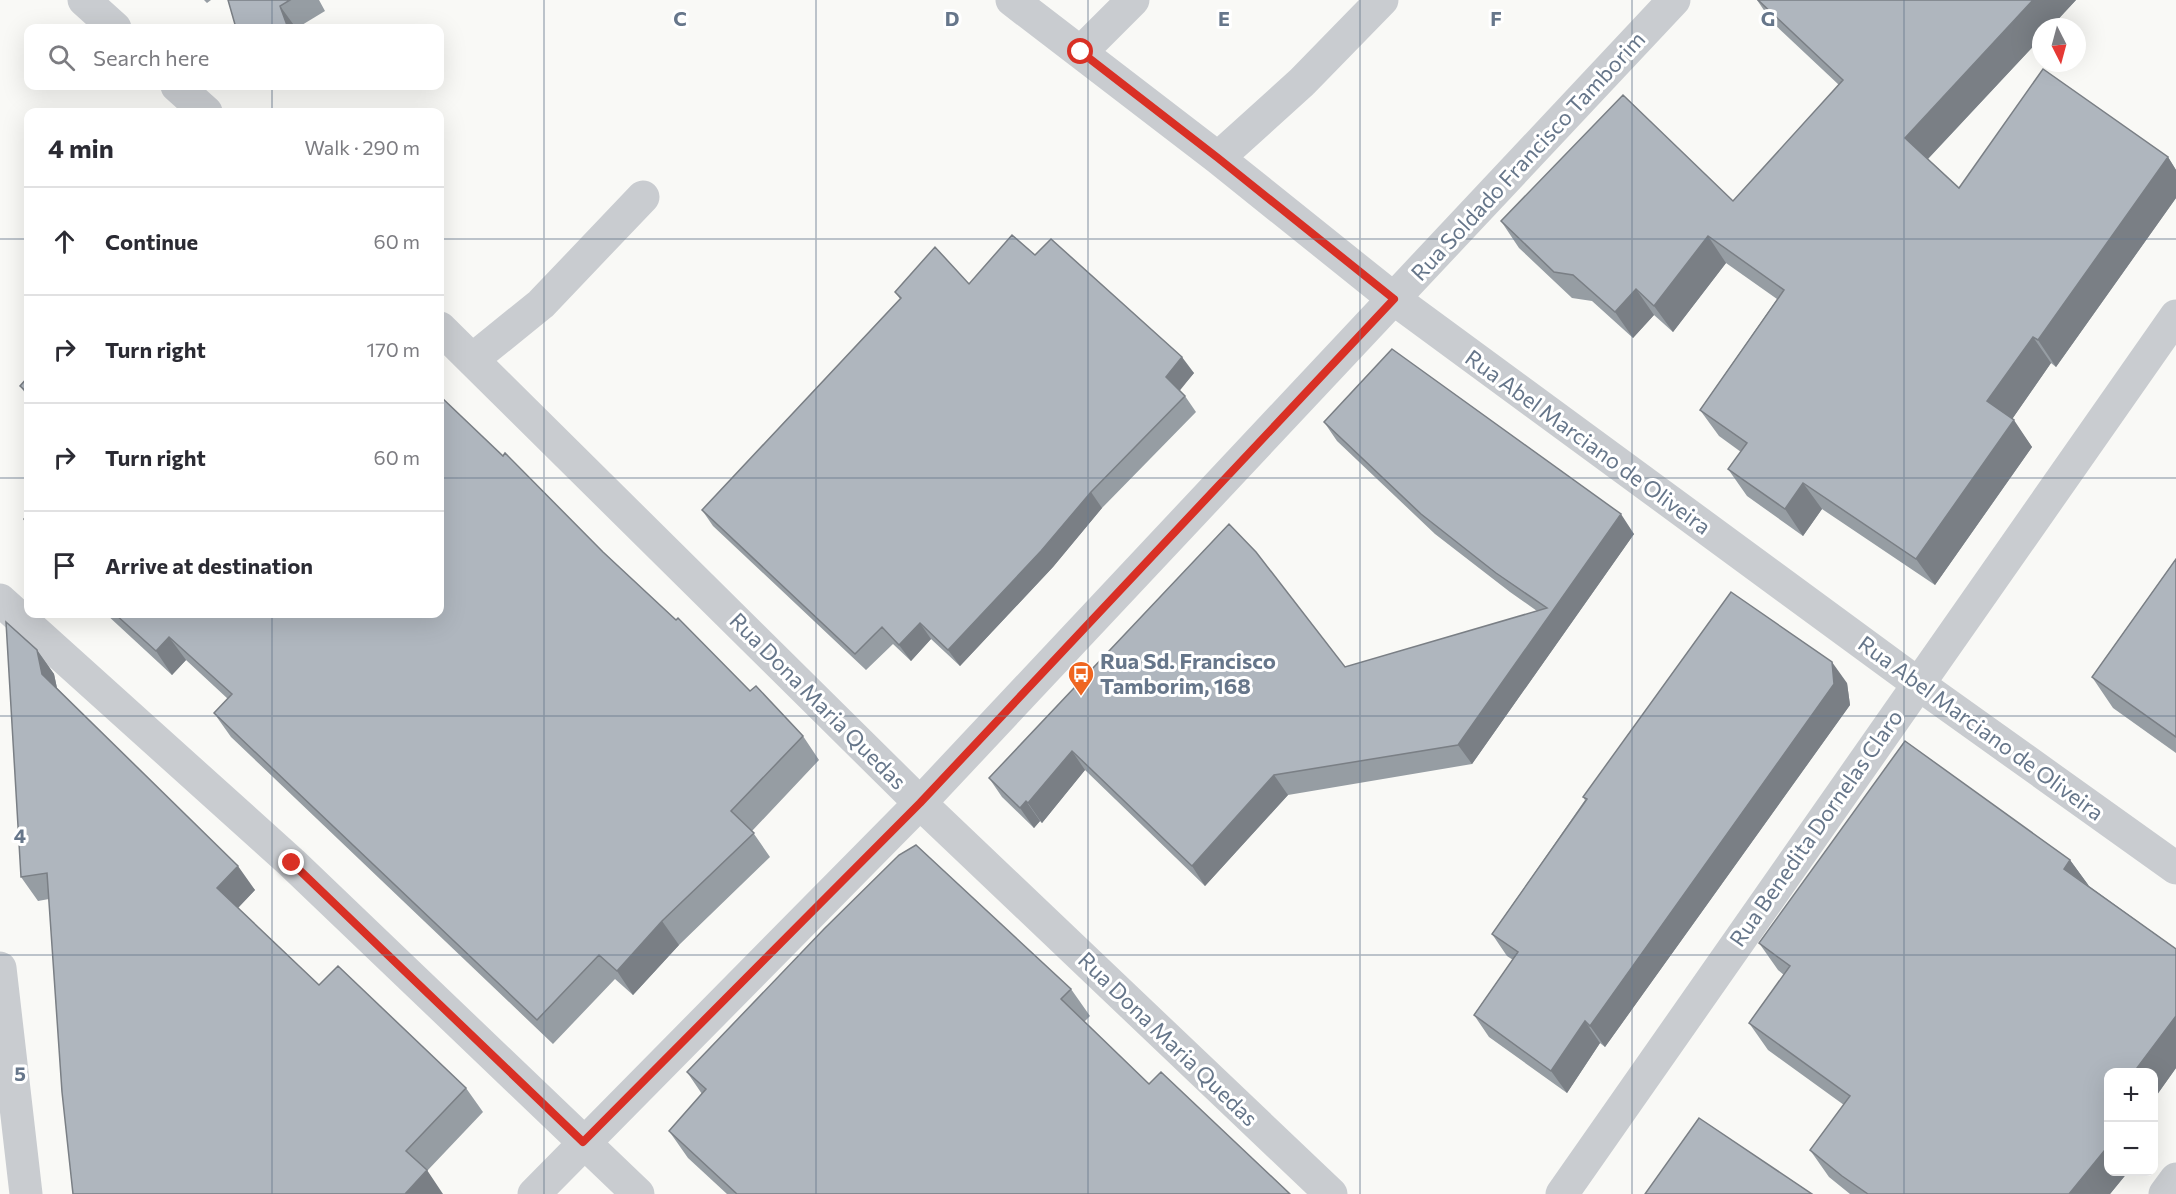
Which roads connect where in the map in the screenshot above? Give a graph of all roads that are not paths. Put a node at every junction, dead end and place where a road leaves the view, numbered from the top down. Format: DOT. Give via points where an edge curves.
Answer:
graph roads {
  1 [pos="84,0"];
  2 [pos="1012,0"];
  3 [pos="1133,0"];
  4 [pos="1382,0"];
  5 [pos="1674,0"];
  6 [pos="111,24"];
  7 [pos="1081,52"];
  8 [pos="181,90"];
  9 [pos="202,108"];
  10 [pos="1218,158"];
  11 [pos="644,197"];
  12 [pos="1394,299"];
  13 [pos="2176,316"];
  14 [pos="444,332"];
  15 [pos="473,359"];
  16 [pos="0,600"];
  17 [pos="1917,683"];
  18 [pos="920,803"];
  19 [pos="2176,868"];
  20 [pos="0,968"];
  21 [pos="583,1142"];
  22 [pos="2176,1179"];
  23 [pos="26,1194"];
  24 [pos="534,1194"];
  25 [pos="638,1194"];
  26 [pos="1330,1194"];
  27 [pos="1562,1194"];
  28 [pos="2165,1194"];
  1 -- 6 [label="street"];
  2 -- 7 [label="street, Rua Abel Marciano de Oliveira"];
  3 -- 7 [label="street"];
  4 -- 10 [label="street" via="1302,82"];
  5 -- 12 [label="street, Rua Soldado Francisco Tamborim"];
  7 -- 10 [label="street, Rua Abel Marciano de Oliveira"];
  8 -- 9 [label="street"];
  10 -- 12 [label="street, Rua Abel Marciano de Oliveira"];
  11 -- 15 [label="street" via="541,304"];
  12 -- 17 [label="street, Rua Abel Marciano de Oliveira"];
  12 -- 18 [label="street, Rua Soldado Francisco Tamborim"];
  13 -- 17 [label="street, Rua Benedita Dornelas Claro"];
  14 -- 15 [label="street, Rua Dona Maria Quedas"];
  15 -- 18 [label="street, Rua Dona Maria Quedas"];
  16 -- 21 [label="street" via="292,863"];
  17 -- 19 [label="street, Rua Abel Marciano de Oliveira"];
  17 -- 27 [label="street, Rua Benedita Dornelas Claro"];
  18 -- 21 [label="street, Rua Soldado Francisco Tamborim"];
  18 -- 26 [label="street, Rua Dona Maria Quedas"];
  20 -- 23 [label="street"];
  21 -- 24 [label="street, Rua Soldado Francisco Tamborim"];
  21 -- 25 [label="street"];
  22 -- 28 [label="street"];
}
